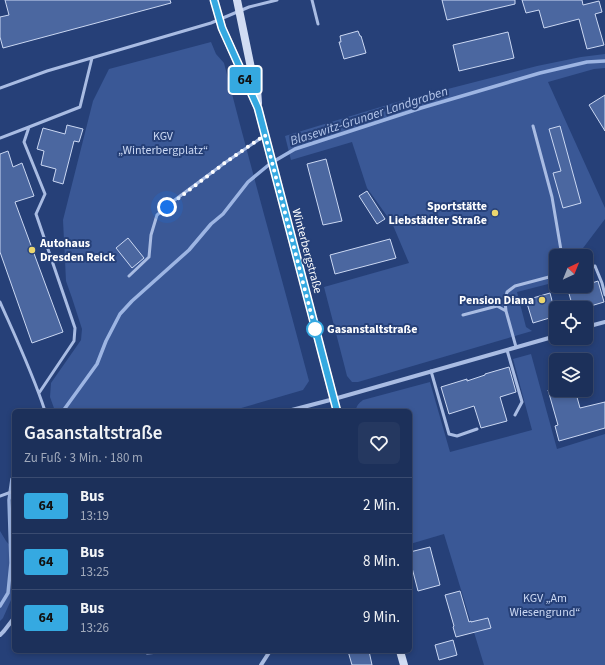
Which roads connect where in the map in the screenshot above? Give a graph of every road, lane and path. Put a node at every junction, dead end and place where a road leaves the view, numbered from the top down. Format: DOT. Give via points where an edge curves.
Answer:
graph roads {
  1 [pos="214,0"];
  2 [pos="237,0"];
  3 [pos="277,0"];
  4 [pos="312,0"];
  5 [pos="239,11"];
  6 [pos="219,19"];
  7 [pos="318,24"];
  8 [pos="92,58"];
  9 [pos="0,88"];
  10 [pos="258,108"];
  11 [pos="533,126"];
  12 [pos="29,127"];
  13 [pos="265,135"];
  14 [pos="0,138"];
  15 [pos="561,249"];
  16 [pos="593,267"];
  17 [pos="129,276"];
  18 [pos="549,277"];
  19 [pos="605,295"];
  20 [pos="0,302"];
  21 [pos="506,311"];
  22 [pos="463,316"];
  23 [pos="605,322"];
  24 [pos="593,325"];
  25 [pos="549,338"];
  26 [pos="516,347"];
  27 [pos="506,350"];
  28 [pos="431,371"];
  29 [pos="39,393"];
  30 [pos="334,399"];
  31 [pos="44,409"];
  32 [pos="296,409"];
  33 [pos="336,409"];
  34 [pos="515,415"];
  35 [pos="477,429"];
  36 [pos="12,492"];
  37 [pos="0,496"];
  38 [pos="12,621"];
  39 [pos="0,635"];
  40 [pos="269,653"];
  41 [pos="401,653"];
  42 [pos="261,665"];
  43 [pos="404,665"];
  1 -- 6 [label="main road, Winterbergstraße"];
  2 -- 5 [label="main road, Winterbergstraße"];
  3 -- 5 [label="lane"];
  4 -- 7 [label="lane"];
  5 -- 6 [label="lane"];
  5 -- 10 [label="main road, Winterbergstraße" via="257,89"];
  6 -- 8 [label="lane"];
  6 -- 10 [label="main road, Winterbergstraße"];
  8 -- 9 [label="lane"];
  8 -- 12 [label="lane" via="80,107"];
  10 -- 13 [label="main road, Winterbergstraße"];
  11 -- 15 [label="lane" via="552,197"];
  12 -- 14 [label="lane"];
  12 -- 29 [label="lane" via="24,142 45,194 36,214 76,328 74,341"];
  13 -- 17 [label="lane" via="157,215 151,235 149,258"];
  13 -- 30 [label="main road, Winterbergstraße"];
  16 -- 19 [label="lane" via="595,266"];
  18 -- 21 [label="lane" via="515,286 507,292"];
  20 -- 29 [label="lane"];
  21 -- 22 [label="lane" via="497,306"];
  21 -- 26 [label="lane"];
  23 -- 24 [label="street"];
  25 -- 26 [label="street"];
  26 -- 27 [label="street"];
  27 -- 28 [label="street"];
  27 -- 34 [label="lane" via="522,402"];
  28 -- 30 [label="street"];
  28 -- 35 [label="lane" via="449,434 457,436"];
  29 -- 31 [label="lane"];
  30 -- 32 [label="street"];
  30 -- 33 [label="main road, Winterbergstraße"];
  36 -- 37 [label="lane"];
  38 -- 39 [label="street"];
  40 -- 42 [label="street"];
  41 -- 43 [label="main road"];
}
